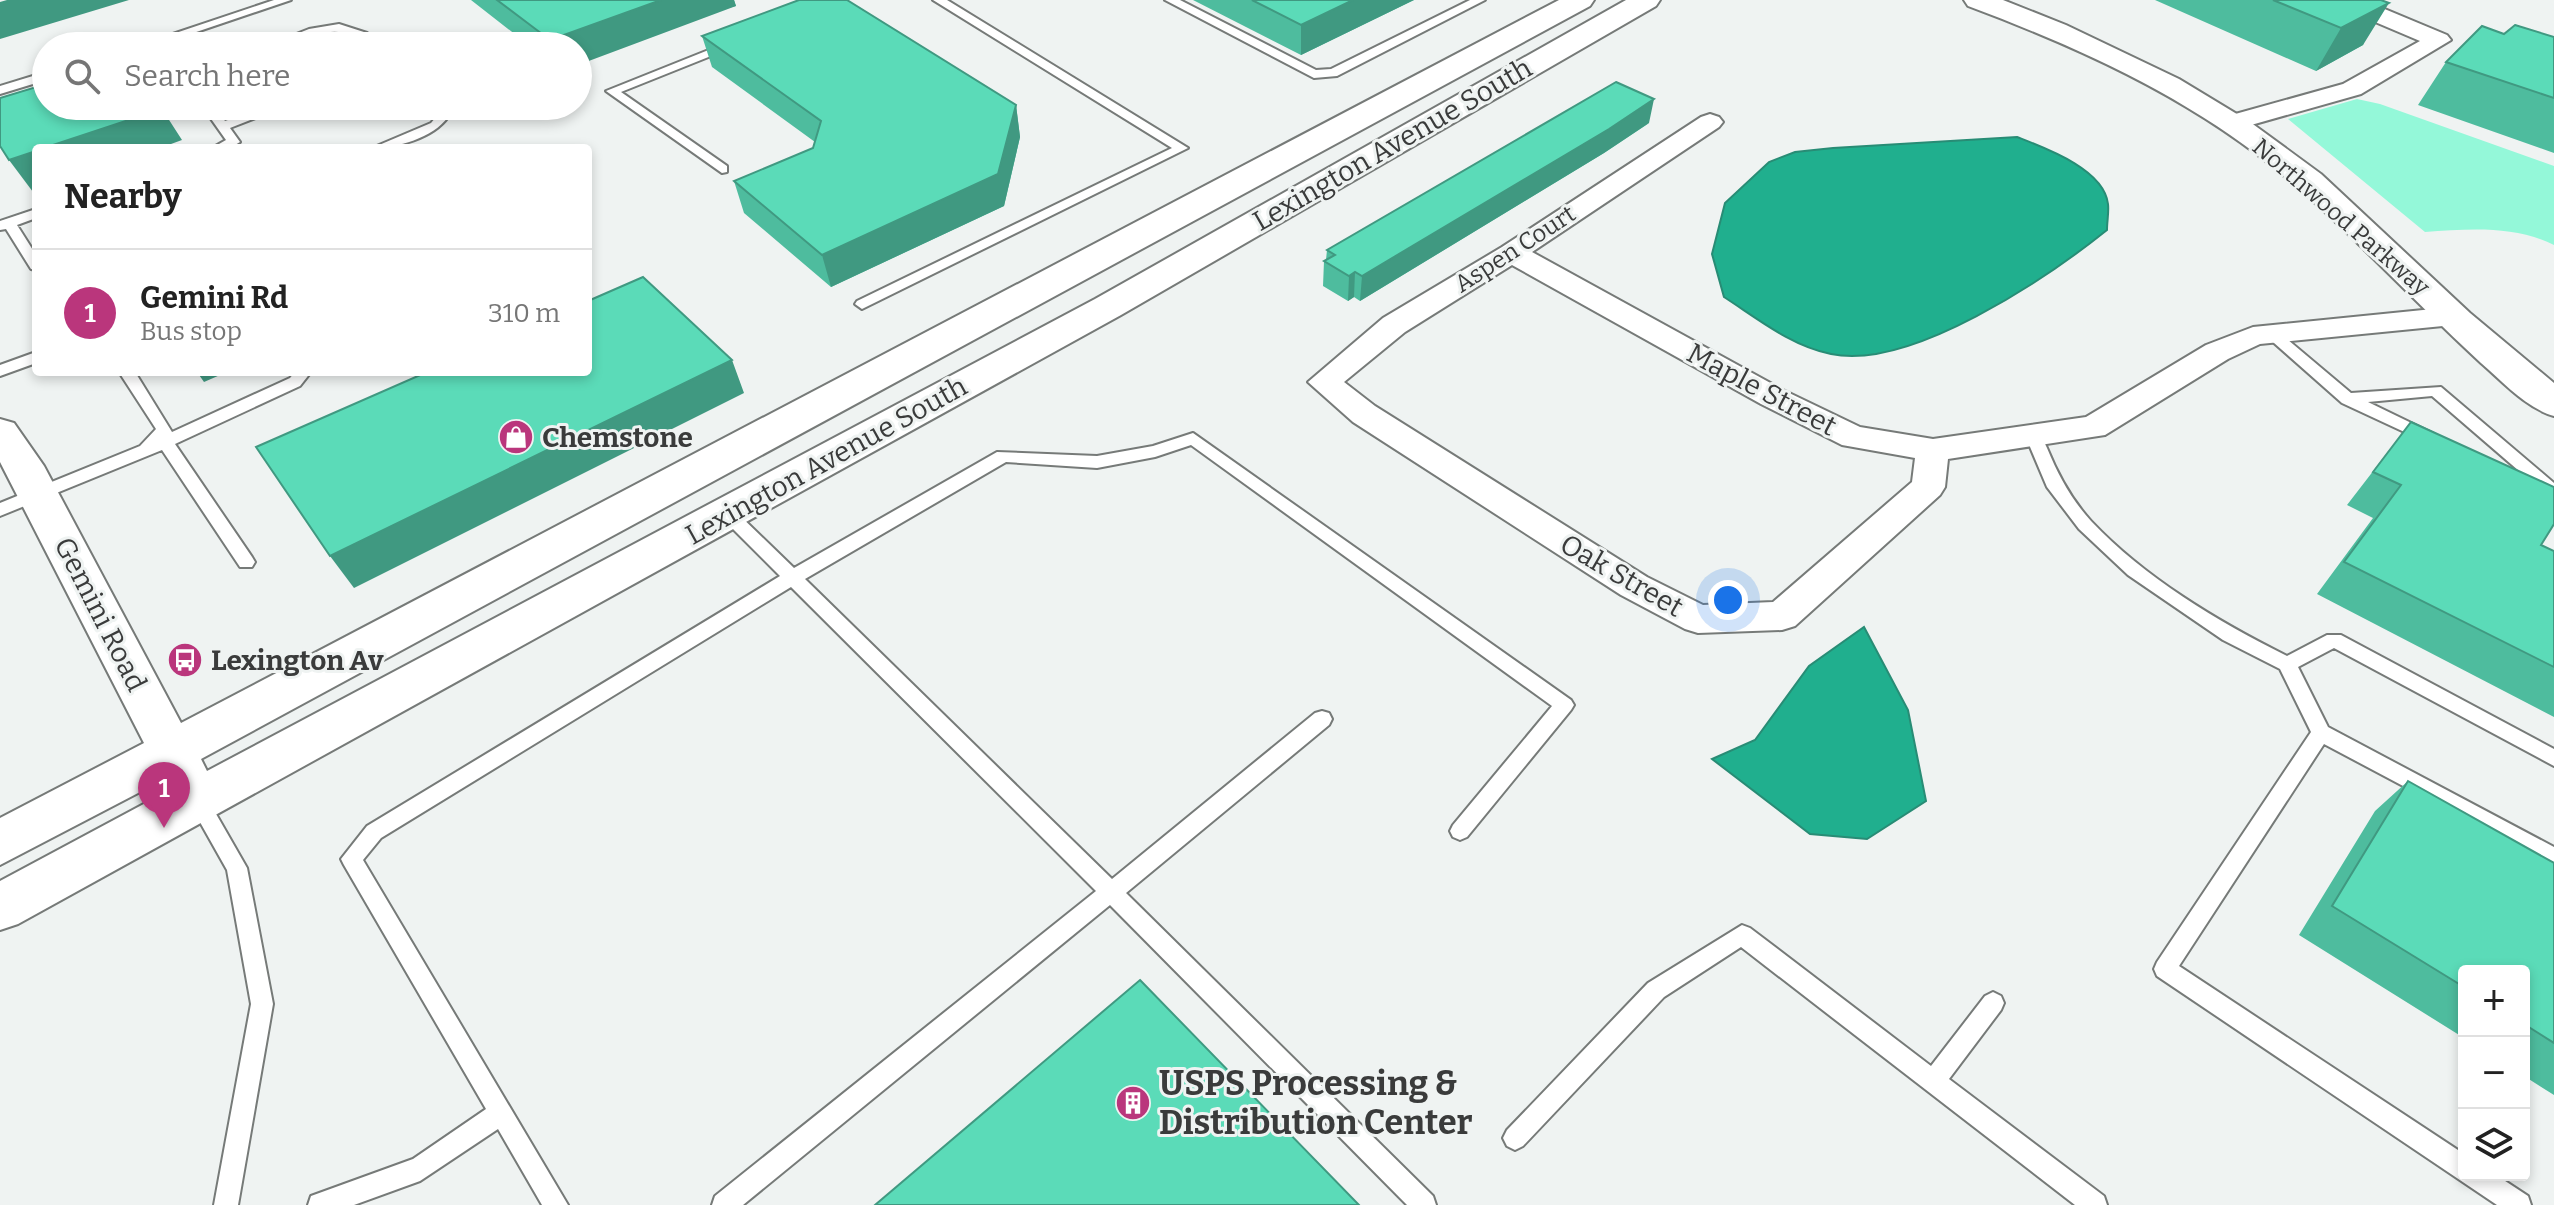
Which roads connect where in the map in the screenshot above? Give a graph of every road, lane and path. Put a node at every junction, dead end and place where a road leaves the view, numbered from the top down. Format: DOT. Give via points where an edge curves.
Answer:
graph roads {
  1 [pos="285,0"];
  2 [pos="939,0"];
  3 [pos="1171,0"];
  4 [pos="1479,0"];
  5 [pos="1580,0"];
  6 [pos="1646,0"];
  7 [pos="1978,0"];
  8 [pos="2343,0"];
  9 [pos="187,32"];
  10 [pos="312,32"];
  11 [pos="362,32"];
  12 [pos="2439,40"];
  13 [pos="739,43"];
  14 [pos="2468,50"];
  15 [pos="32,80"];
  16 [pos="0,90"];
  17 [pos="218,120"];
  18 [pos="240,120"];
  19 [pos="440,120"];
  20 [pos="1710,122"];
  21 [pos="2230,123"];
  22 [pos="223,126"];
  23 [pos="236,144"];
  24 [pos="388,144"];
  25 [pos="722,169"];
  26 [pos="32,214"];
  27 [pos="4,224"];
  28 [pos="1512,253"];
  29 [pos="32,261"];
  30 [pos="862,304"];
  31 [pos="2453,316"];
  32 [pos="2270,332"];
  33 [pos="32,359"];
  34 [pos="0,371"];
  35 [pos="130,376"];
  36 [pos="300,376"];
  37 [pos="1324,382"];
  38 [pos="2348,399"];
  39 [pos="2554,403"];
  40 [pos="0,432"];
  41 [pos="2033,435"];
  42 [pos="165,442"];
  43 [pos="2445,447"];
  44 [pos="146,450"];
  45 [pos="1933,450"];
  46 [pos="2514,481"];
  47 [pos="2554,494"];
  48 [pos="19,502"];
  49 [pos="728,514"];
  50 [pos="246,562"];
  51 [pos="793,577"];
  52 [pos="2287,664"];
  53 [pos="1322,719"];
  54 [pos="2321,733"];
  55 [pos="173,752"];
  56 [pos="2554,758"];
  57 [pos="197,799"];
  58 [pos="1460,831"];
  59 [pos="0,843"];
  60 [pos="2554,857"];
  61 [pos="1111,892"];
  62 [pos="0,907"];
  63 [pos="1993,1003"];
  64 [pos="1933,1082"];
  65 [pos="500,1114"];
  66 [pos="1515,1138"];
  67 [pos="2458,1164"];
  68 [pos="2483,1181"];
  69 [pos="226,1205"];
  70 [pos="320,1205"];
  71 [pos="556,1205"];
  72 [pos="724,1205"];
  73 [pos="1424,1205"];
  74 [pos="2095,1205"];
  75 [pos="2519,1205"];
  1 -- 9 [label="lane"];
  2 -- 30 [label="lane" via="1182,148"];
  3 -- 4 [label="lane" via="1314,74 1333,73"];
  5 -- 55 [label="street, Lexington Avenue South"];
  6 -- 49 [label="street, Lexington Avenue South" via="1108,307"];
  7 -- 21 [label="street, Northwood Parkway" via="2110,55"];
  8 -- 12 [label="street"];
  10 -- 11 [label="lane" via="345,25"];
  12 -- 14 [label="street"];
  12 -- 21 [label="street" via="2352,89"];
  13 -- 25 [label="lane" via="612,91"];
  15 -- 16 [label="lane"];
  17 -- 22 [label="lane"];
  18 -- 22 [label="lane"];
  19 -- 24 [label="lane"];
  20 -- 28 [label="street, Aspen Court"];
  21 -- 31 [label="street, Northwood Parkway" via="2274,153"];
  22 -- 23 [label="lane"];
  26 -- 27 [label="lane"];
  27 -- 29 [label="lane"];
  28 -- 37 [label="street, Aspen Court" via="1394,325"];
  28 -- 45 [label="street, Maple Street" via="1853,437"];
  31 -- 32 [label="street, Maple Street"];
  31 -- 39 [label="street, Northwood Parkway"];
  32 -- 38 [label="lane"];
  32 -- 41 [label="street, Maple Street" via="2217,352 2094,427"];
  33 -- 34 [label="lane"];
  35 -- 44 [label="lane" via="165,430"];
  36 -- 42 [label="lane"];
  37 -- 45 [label="street, Oak Street" via="1483,491 1634,586 1698,619 1782,616 1928,487"];
  38 -- 43 [label="lane"];
  38 -- 47 [label="lane" via="2435,391"];
  40 -- 48 [label="street, Gemini Road"];
  41 -- 45 [label="street, Maple Street"];
  41 -- 52 [label="lane" via="2055,487 2085,525 2134,570 2229,635"];
  42 -- 44 [label="lane"];
  42 -- 50 [label="lane"];
  44 -- 48 [label="lane"];
  46 -- 47 [label="lane"];
  48 -- 55 [label="street, Gemini Road"];
  49 -- 51 [label="lane"];
  49 -- 57 [label="street, Lexington Avenue South"];
  51 -- 58 [label="lane" via="1003,456 1097,462 1193,438 1564,705"];
  51 -- 61 [label="lane"];
  51 -- 65 [label="lane" via="374,832 351,859"];
  52 -- 54 [label="lane"];
  52 -- 56 [label="lane" via="2334,640"];
  53 -- 61 [label="lane"];
  54 -- 60 [label="lane"];
  54 -- 67 [label="lane" via="2165,969"];
  55 -- 57 [label="street, Gemini Road"];
  55 -- 59 [label="street, Lexington Avenue South"];
  57 -- 62 [label="street, Lexington Avenue South"];
  57 -- 69 [label="lane" via="237,868 262,1004"];
  61 -- 72 [label="lane"];
  61 -- 73 [label="lane"];
  63 -- 64 [label="lane"];
  64 -- 66 [label="lane" via="1742,935 1656,990"];
  64 -- 74 [label="lane"];
  65 -- 70 [label="lane" via="420,1169"];
  65 -- 71 [label="lane"];
  68 -- 75 [label="lane"];
}
